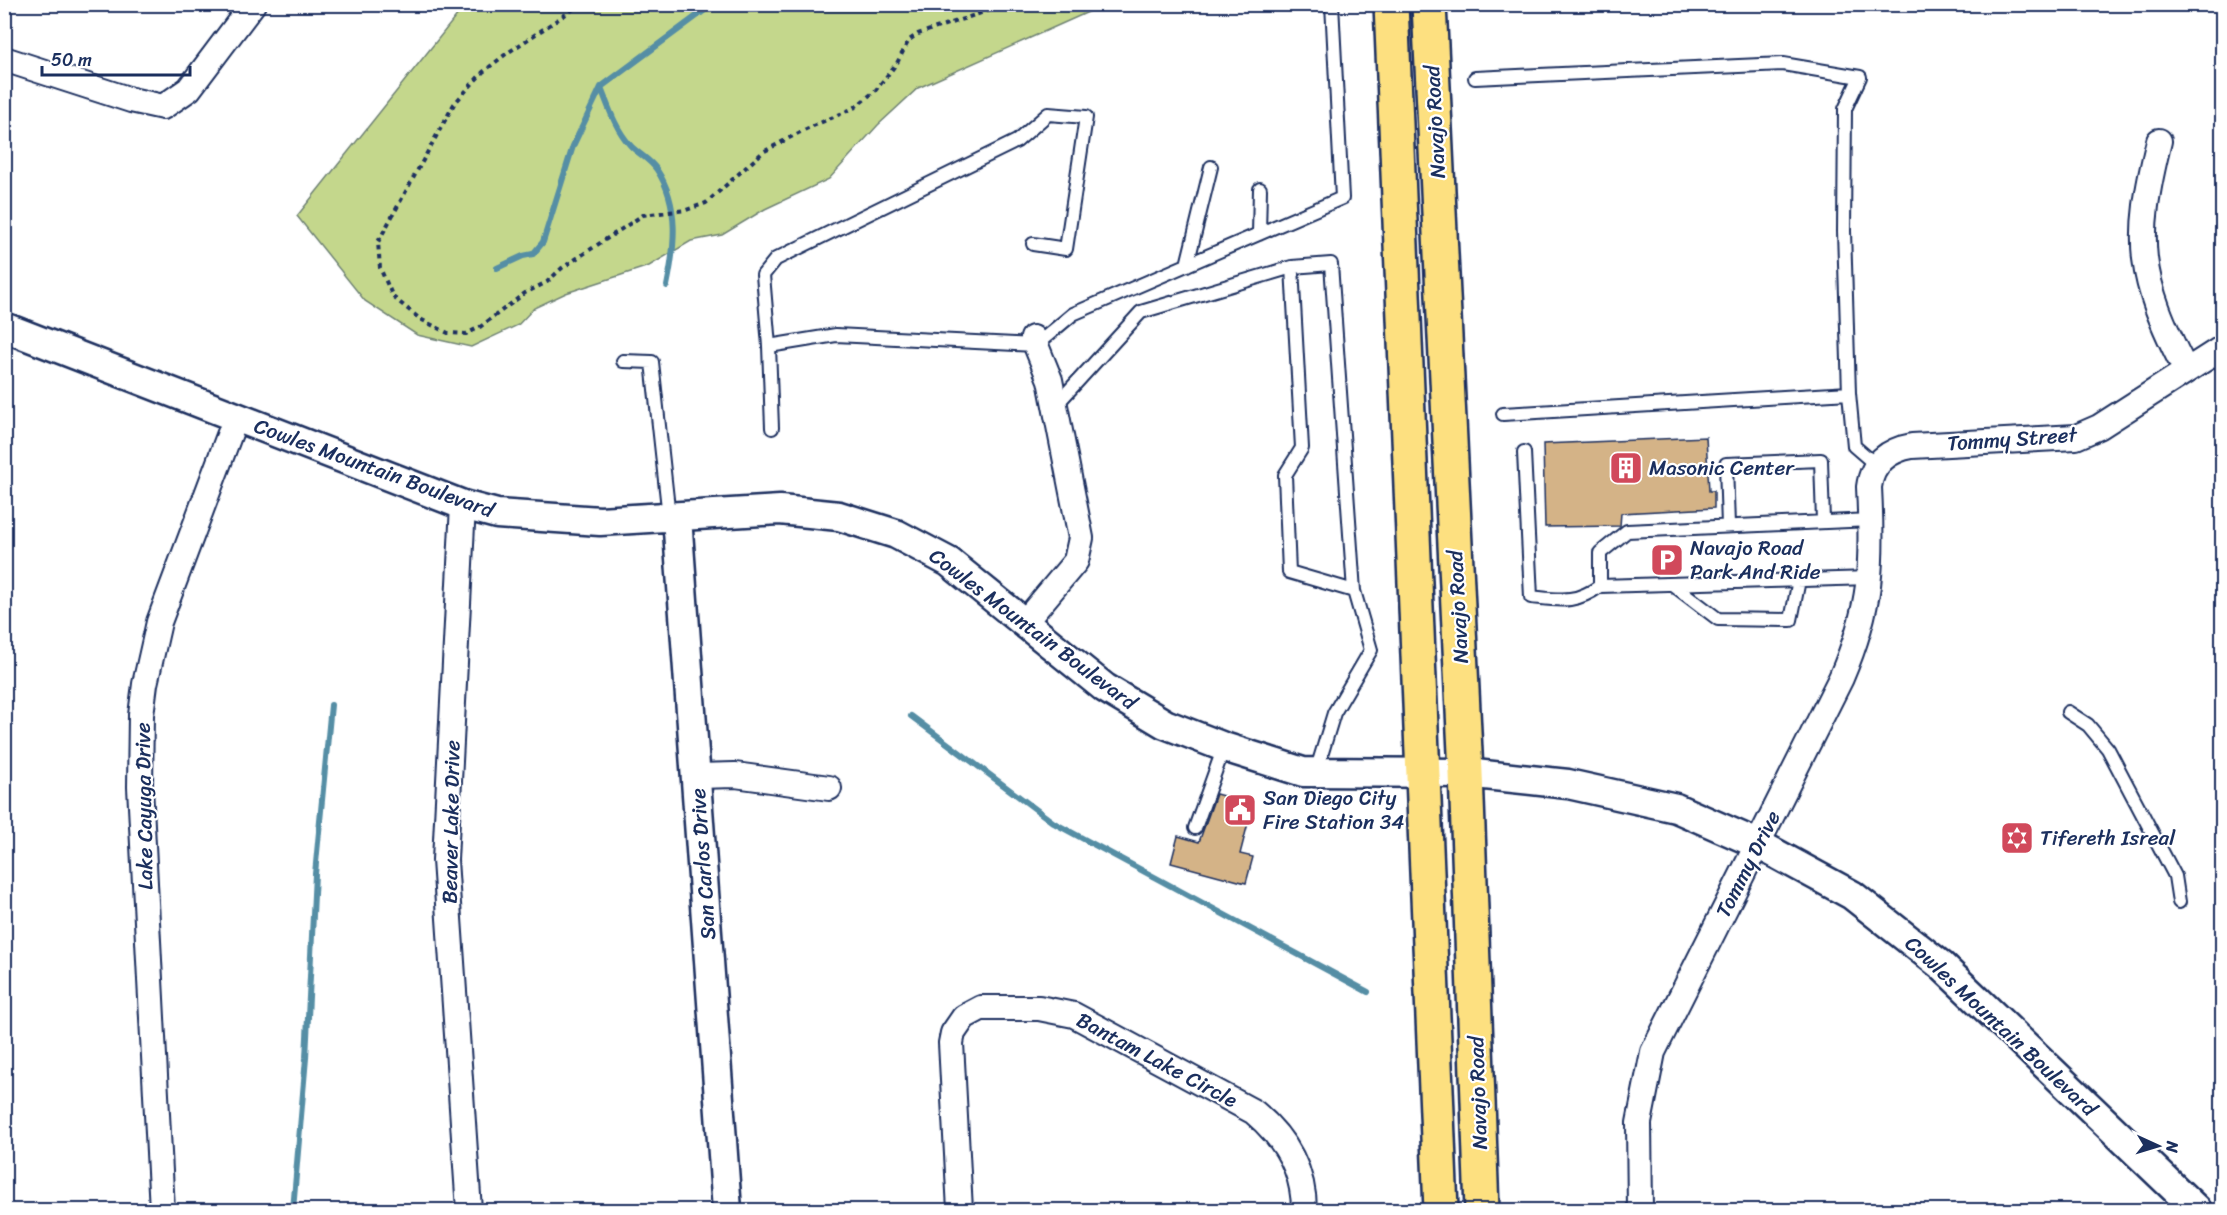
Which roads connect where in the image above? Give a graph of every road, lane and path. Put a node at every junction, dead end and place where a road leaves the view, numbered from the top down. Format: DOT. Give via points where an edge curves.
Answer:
graph roads {
  1 [pos="253,4"];
  2 [pos="580,4"];
  3 [pos="1008,4"];
  4 [pos="1332,4"];
  5 [pos="1391,4"];
  6 [pos="1429,4"];
  7 [pos="4,59"];
  8 [pos="1475,78"];
  9 [pos="2159,141"];
  10 [pos="1211,167"];
  11 [pos="1260,189"];
  12 [pos="1259,234"];
  13 [pos="1034,244"];
  14 [pos="1187,265"];
  15 [pos="1292,267"];
  16 [pos="4,327"];
  17 [pos="1034,342"];
  18 [pos="769,346"];
  19 [pos="2223,348"];
  20 [pos="624,361"];
  21 [pos="2186,369"];
  22 [pos="1849,393"];
  23 [pos="1055,406"];
  24 [pos="1503,414"];
  25 [pos="236,417"];
  26 [pos="771,428"];
  27 [pos="1524,452"];
  28 [pos="1876,465"];
  29 [pos="463,505"];
  30 [pos="673,518"];
  31 [pos="1871,520"];
  32 [pos="1823,521"];
  33 [pos="1728,526"];
  34 [pos="1870,578"];
  35 [pos="1799,580"];
  36 [pos="1672,584"];
  37 [pos="1600,586"];
  38 [pos="1354,591"];
  39 [pos="1024,623"];
  40 [pos="2068,712"];
  41 [pos="1224,747"];
  42 [pos="1316,772"];
  43 [pos="1466,773"];
  44 [pos="1424,774"];
  45 [pos="697,776"];
  46 [pos="830,788"];
  47 [pos="1195,828"];
  48 [pos="1758,844"];
  49 [pos="2179,902"];
  50 [pos="162,1210"];
  51 [pos="469,1210"];
  52 [pos="727,1210"];
  53 [pos="960,1210"];
  54 [pos="1304,1210"];
  55 [pos="1441,1210"];
  56 [pos="1482,1210"];
  57 [pos="1640,1210"];
  58 [pos="2197,1210"];
  1 -- 7 [label="street" via="189,89 163,107"];
  2 -- 3 [label="path" via="483,72 454,104 378,242 382,277 393,297 404,308 448,333 466,334 496,316 643,215 686,210 706,203 763,152 854,108 875,91 909,40 918,34"];
  4 -- 12 [label="lane" via="1342,198"];
  5 -- 44 [label="main road, Navajo Road"];
  6 -- 43 [label="main road, Navajo Road"];
  8 -- 22 [label="lane" via="1784,64 1860,77 1845,109"];
  9 -- 21 [label="street" via="2146,196 2143,246 2162,324"];
  10 -- 14 [label="lane"];
  11 -- 12 [label="lane"];
  12 -- 14 [label="lane"];
  13 -- 18 [label="lane" via="1066,249 1086,117 1048,114 1017,141 776,259 763,276"];
  14 -- 17 [label="lane" via="1073,315"];
  15 -- 23 [label="lane" via="1141,312"];
  15 -- 38 [label="lane" via="1331,264"];
  15 -- 38 [label="lane" via="1302,448 1285,475 1289,572"];
  16 -- 25 [label="street, Cowles Mountain Boulevard"];
  17 -- 18 [label="lane" via="836,335"];
  17 -- 23 [label="street" via="1050,380"];
  18 -- 26 [label="lane"];
  19 -- 21 [label="street, Tommy Street"];
  20 -- 30 [label="lane" via="652,362"];
  21 -- 28 [label="street, Tommy Street" via="2099,427 2076,437 1912,446 1898,448"];
  22 -- 24 [label="lane"];
  22 -- 28 [label="lane" via="1854,446"];
  23 -- 39 [label="street" via="1081,538 1076,561"];
  25 -- 29 [label="street, Cowles Mountain Boulevard"];
  25 -- 50 [label="street, Lake Cayuga Drive" via="159,622 141,715 140,787"];
  27 -- 37 [label="lane" via="1531,597 1573,600"];
  28 -- 31 [label="street" via="1870,476"];
  29 -- 30 [label="street, Cowles Mountain Boulevard" via="497,514 600,522"];
  29 -- 51 [label="street, Beaver Lake Drive" via="446,860"];
  30 -- 39 [label="street, Cowles Mountain Boulevard" via="780,510 839,516 868,524 914,542 949,562"];
  30 -- 45 [label="street, San Carlos Drive"];
  31 -- 32 [label="lane"];
  31 -- 34 [label="street, Tommy Drive"];
  32 -- 33 [label="lane"];
  32 -- 33 [label="lane" via="1821,460 1726,464"];
  33 -- 37 [label="lane" via="1627,531 1600,553"];
  34 -- 35 [label="lane"];
  34 -- 48 [label="street, Tommy Drive" via="1862,623 1851,654"];
  35 -- 36 [label="lane"];
  35 -- 36 [label="lane" via="1791,620 1718,619"];
  36 -- 37 [label="lane"];
  38 -- 42 [label="lane" via="1371,650 1334,713"];
  39 -- 41 [label="street, Cowles Mountain Boulevard" via="1135,707 1165,724"];
  40 -- 49 [label="lane" via="2088,725 2108,749 2175,876"];
  41 -- 42 [label="street, Cowles Mountain Boulevard"];
  41 -- 47 [label="lane"];
  42 -- 44 [label="street, Cowles Mountain Boulevard"];
  43 -- 44 [label="street, Cowles Mountain Boulevard"];
  43 -- 48 [label="street, Cowles Mountain Boulevard" via="1568,784 1676,808"];
  43 -- 56 [label="main road, Navajo Road"];
  44 -- 55 [label="main road, Navajo Road"];
  45 -- 46 [label="street" via="735,775"];
  45 -- 52 [label="street, San Carlos Drive"];
  48 -- 57 [label="street, Tommy Drive" via="1653,1052 1639,1123"];
  48 -- 58 [label="street, Cowles Mountain Boulevard" via="1852,895 1942,966"];
  53 -- 54 [label="street, Bantam Lake Circle" via="951,1043 963,1017 992,1006 1039,1008 1074,1015 1254,1112 1288,1149 1301,1181"];
}
